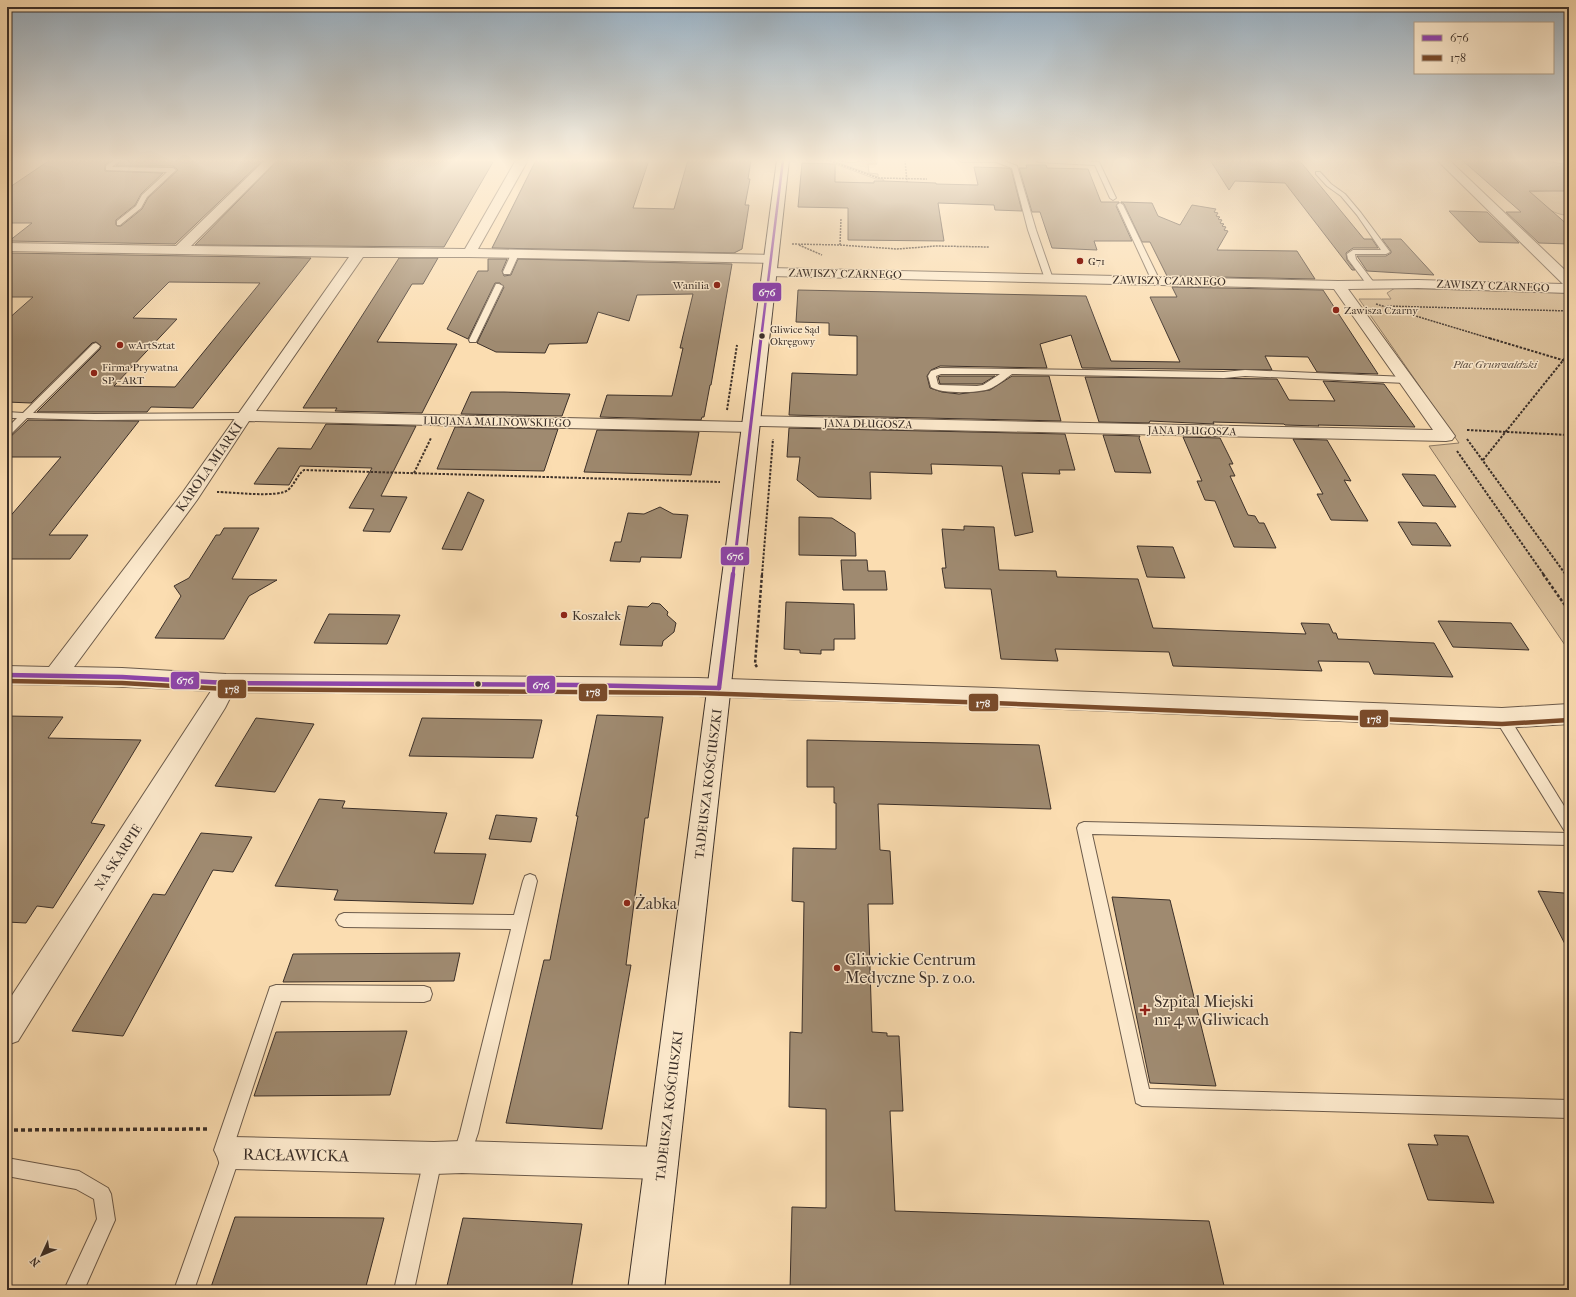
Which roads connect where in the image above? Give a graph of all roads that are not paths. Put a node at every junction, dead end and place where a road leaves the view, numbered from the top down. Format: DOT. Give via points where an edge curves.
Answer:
graph roads {
  1 [pos="123,221"];
  2 [pos="210,221"];
  3 [pos="488,221"];
  4 [pos="776,221"];
  5 [pos="1029,221"];
  6 [pos="1127,221"];
  7 [pos="1364,221"];
  8 [pos="1506,221"];
  9 [pos="120,223"];
  10 [pos="7,247"];
  11 [pos="180,250"];
  12 [pos="359,253"];
  13 [pos="469,253"];
  14 [pos="515,254"];
  15 [pos="770,266"];
  16 [pos="507,272"];
  17 [pos="1049,279"];
  18 [pos="1156,281"];
  19 [pos="1569,282"];
  20 [pos="1338,284"];
  21 [pos="1371,284"];
  22 [pos="499,286"];
  23 [pos="1569,289"];
  24 [pos="472,340"];
  25 [pos="96,346"];
  26 [pos="1010,371"];
  27 [pos="1406,380"];
  28 [pos="7,414"];
  29 [pos="25,415"];
  30 [pos="244,416"];
  31 [pos="751,424"];
  32 [pos="7,433"];
  33 [pos="7,675"];
  34 [pos="54,677"];
  35 [pos="226,683"];
  36 [pos="719,688"];
  37 [pos="1569,714"];
  38 [pos="1502,718"];
  39 [pos="1569,826"];
  40 [pos="1569,839"];
  41 [pos="530,881"];
  42 [pos="344,920"];
  43 [pos="519,922"];
  44 [pos="424,994"];
  45 [pos="7,1030"];
  46 [pos="1569,1109"];
  47 [pos="232,1153"];
  48 [pos="448,1158"];
  49 [pos="662,1163"];
  50 [pos="7,1167"];
  51 [pos="74,1290"];
  52 [pos="184,1290"];
  53 [pos="404,1290"];
  54 [pos="646,1290"];
  1 -- 9 [label="lane"];
  2 -- 11 [label="street"];
  3 -- 13 [label="street"];
  4 -- 15 [label="street, TADEUSZA KOŚCIUSZKI"];
  5 -- 17 [label="lane"];
  6 -- 18 [label="lane"];
  7 -- 21 [label="lane" via="1386,252 1351,254"];
  8 -- 19 [label="street"];
  10 -- 11 [label="street, ZAWISZY CZARNEGO"];
  11 -- 12 [label="street, ZAWISZY CZARNEGO"];
  12 -- 13 [label="street, ZAWISZY CZARNEGO"];
  12 -- 30 [label="street, KAROLA MIARKI"];
  13 -- 14 [label="street, ZAWISZY CZARNEGO"];
  14 -- 15 [label="street, ZAWISZY CZARNEGO"];
  14 -- 16 [label="lane"];
  15 -- 17 [label="street, ZAWISZY CZARNEGO"];
  15 -- 31 [label="street, TADEUSZA KOŚCIUSZKI"];
  17 -- 18 [label="street, ZAWISZY CZARNEGO"];
  18 -- 20 [label="street, ZAWISZY CZARNEGO"];
  20 -- 21 [label="street, ZAWISZY CZARNEGO"];
  20 -- 27 [label="street"];
  21 -- 23 [label="street, ZAWISZY CZARNEGO"];
  22 -- 24 [label="lane"];
  25 -- 29 [label="lane"];
  26 -- 26 [label="lane" via="940,371 932,376 934,385 938,388 978,389 986,387"];
  26 -- 27 [label="lane" via="1224,375 1245,373"];
  27 -- 31 [label="street, JANA DŁUGOSZA" via="1454,433"];
  28 -- 29 [label="lane"];
  29 -- 30 [label="lane"];
  29 -- 32 [label="lane"];
  30 -- 31 [label="street, LUCJANA MALINOWSKIEGO"];
  30 -- 34 [label="street, KAROLA MIARKI" via="190,496"];
  31 -- 36 [label="street, TADEUSZA KOŚCIUSZKI"];
  33 -- 34 [label="street"];
  34 -- 35 [label="street" via="122,677"];
  35 -- 36 [label="street"];
  35 -- 45 [label="street, NA SKARPIE"];
  36 -- 38 [label="street"];
  36 -- 49 [label="street, TADEUSZA KOŚCIUSZKI"];
  37 -- 38 [label="street"];
  38 -- 39 [label="lane"];
  40 -- 46 [label="lane" via="1084,828 1142,1097"];
  41 -- 43 [label="lane"];
  42 -- 43 [label="lane"];
  43 -- 48 [label="lane" via="469,1133"];
  44 -- 47 [label="lane" via="276,993 223,1150"];
  47 -- 48 [label="street, RACŁAWICKA"];
  47 -- 52 [label="lane, RACŁAWICKA"];
  48 -- 49 [label="street, RACŁAWICKA"];
  48 -- 53 [label="lane"];
  49 -- 54 [label="street, TADEUSZA KOŚCIUSZKI"];
  50 -- 51 [label="lane" via="79,1180 102,1194 106,1220"];
}
